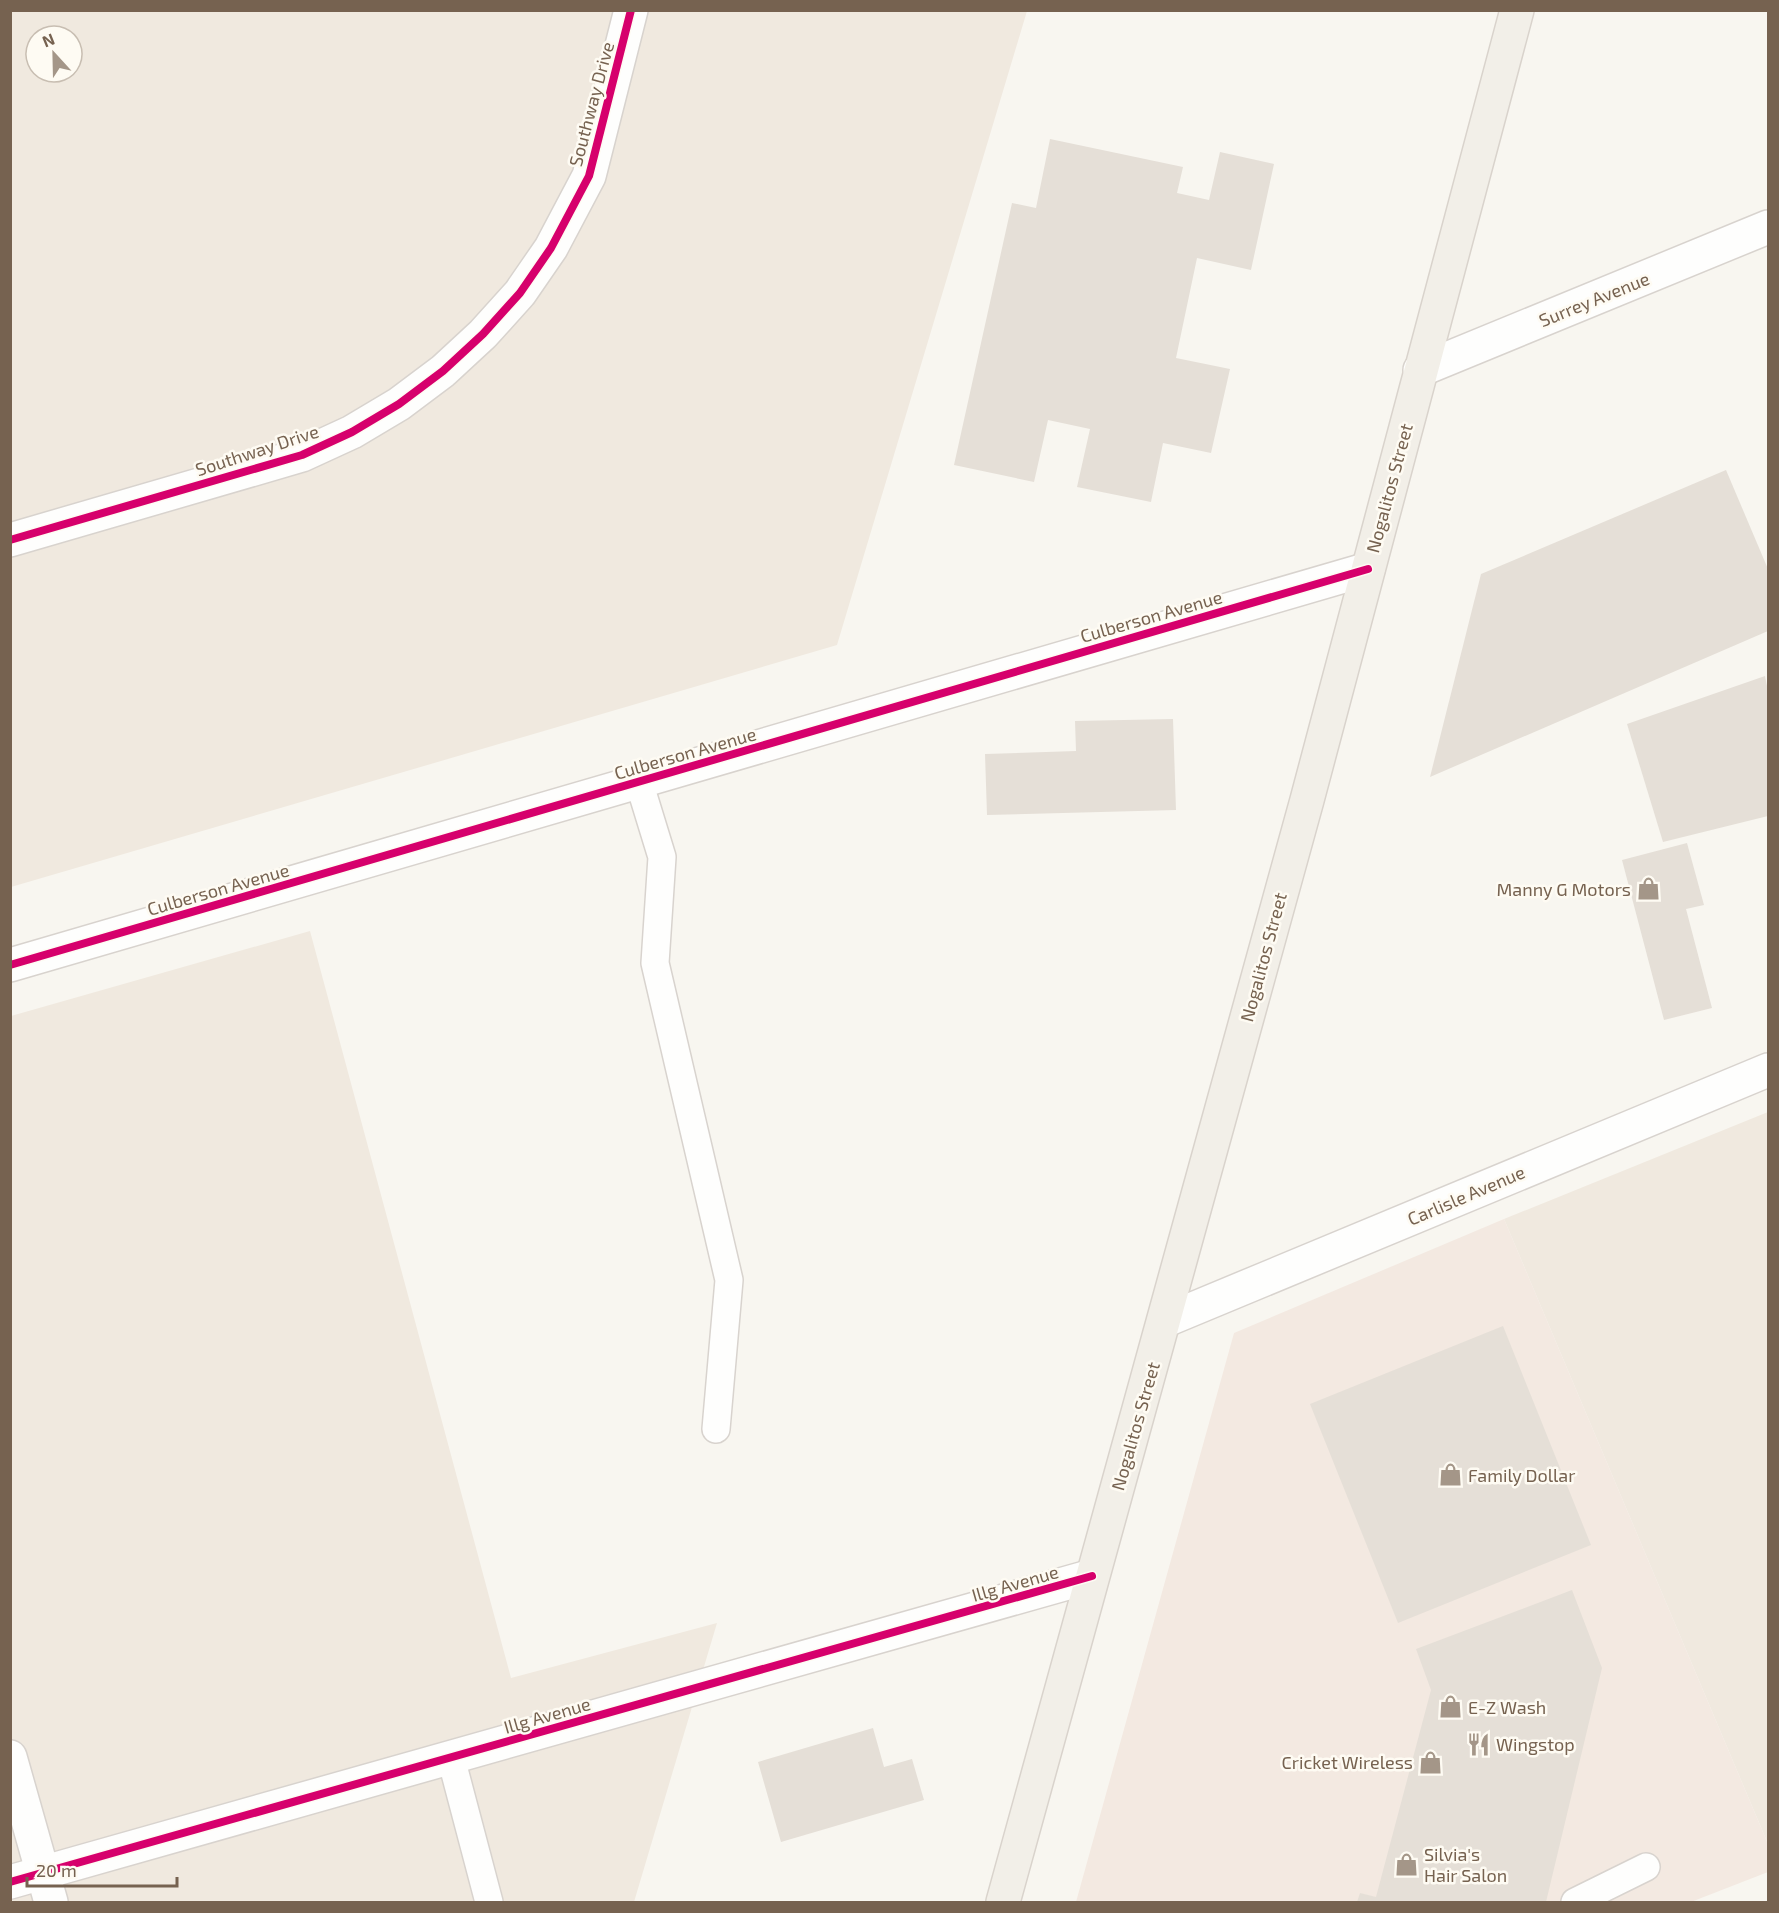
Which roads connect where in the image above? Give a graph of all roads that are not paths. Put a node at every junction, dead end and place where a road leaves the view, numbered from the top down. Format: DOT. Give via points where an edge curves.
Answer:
graph roads {
  1 [pos="631,10"];
  2 [pos="1517,10"];
  3 [pos="1768,227"];
  4 [pos="1420,370"];
  5 [pos="10,540"];
  6 [pos="1368,569"];
  7 [pos="639,782"];
  8 [pos="10,965"];
  9 [pos="1768,1070"];
  10 [pos="1164,1321"];
  11 [pos="716,1429"];
  12 [pos="1092,1576"];
  13 [pos="10,1757"];
  14 [pos="451,1758"];
  15 [pos="1646,1867"];
  16 [pos="10,1882"];
  17 [pos="47,1888"];
  18 [pos="489,1902"];
  19 [pos="1003,1902"];
  20 [pos="1575,1902"];
  1 -- 5 [label="street, Southway Drive" via="589,176 551,248 520,293 443,371 399,404 302,455"];
  2 -- 4 [label="main road, Nogalitos Street"];
  3 -- 4 [label="street, Surrey Avenue"];
  4 -- 6 [label="main road, Nogalitos Street"];
  6 -- 7 [label="street, Culberson Avenue"];
  6 -- 10 [label="main road, Nogalitos Street"];
  7 -- 8 [label="street, Culberson Avenue"];
  7 -- 11 [label="lane" via="662,857 655,963 729,1280"];
  9 -- 10 [label="street, Carlisle Avenue"];
  10 -- 12 [label="main road, Nogalitos Street"];
  12 -- 14 [label="street, Illg Avenue"];
  12 -- 19 [label="main road, Nogalitos Street"];
  13 -- 17 [label="street"];
  14 -- 17 [label="street, Illg Avenue"];
  14 -- 18 [label="lane"];
  15 -- 20 [label="lane"];
  16 -- 17 [label="street, Illg Avenue"];
}
